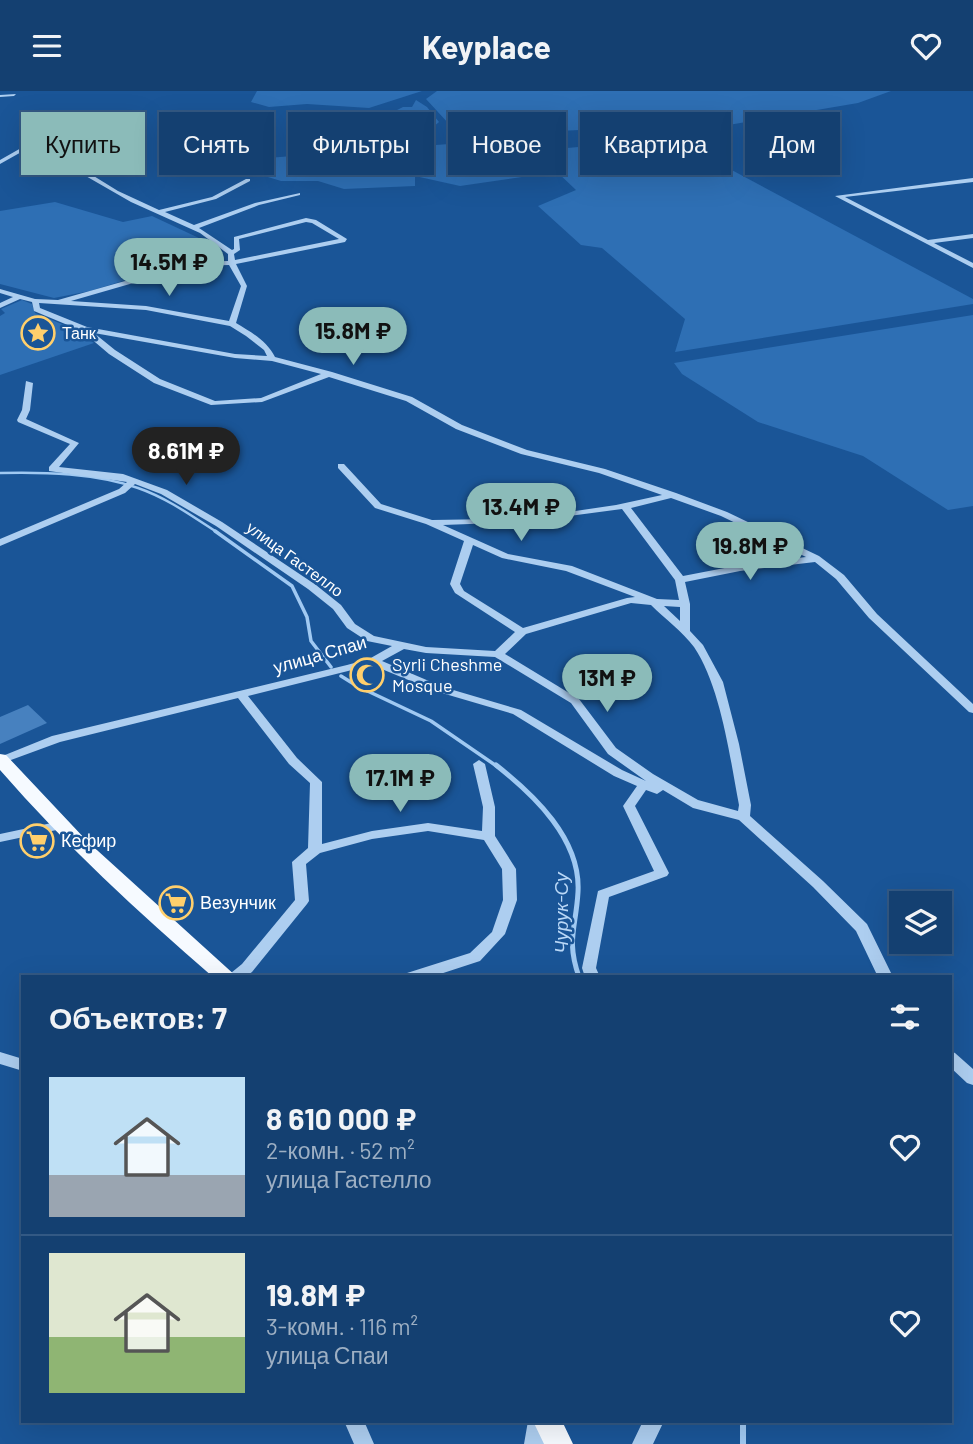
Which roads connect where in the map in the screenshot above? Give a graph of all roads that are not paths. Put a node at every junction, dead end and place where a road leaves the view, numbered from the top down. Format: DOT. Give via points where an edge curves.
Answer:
graph roads {
  1 [pos="0,96"];
  2 [pos="14,96"];
  3 [pos="21,150"];
  4 [pos="0,162"];
  5 [pos="86,175"];
  6 [pos="248,180"];
  7 [pos="973,180"];
  8 [pos="298,194"];
  9 [pos="838,196"];
  10 [pos="158,212"];
  11 [pos="192,228"];
  12 [pos="973,236"];
  13 [pos="926,242"];
  14 [pos="231,253"];
  15 [pos="232,263"];
  16 [pos="973,266"];
  17 [pos="0,291"];
  18 [pos="19,297"];
  19 [pos="35,301"];
  20 [pos="60,302"];
  21 [pos="0,306"];
  22 [pos="232,324"];
  23 [pos="85,329"];
  24 [pos="272,359"];
  25 [pos="329,374"];
  26 [pos="29,383"];
  27 [pos="341,466"];
  28 [pos="129,483"];
  29 [pos="673,495"];
  30 [pos="626,508"];
  31 [pos="429,522"];
  32 [pos="469,541"];
  33 [pos="0,543"];
  34 [pos="817,558"];
  35 [pos="680,580"];
  36 [pos="652,600"];
  37 [pos="685,604"];
  38 [pos="685,631"];
  39 [pos="522,632"];
  40 [pos="403,645"];
  41 [pos="498,654"];
  42 [pos="373,660"];
  43 [pos="241,694"];
  44 [pos="973,710"];
  45 [pos="1,760"];
  46 [pos="479,764"];
  47 [pos="644,784"];
  48 [pos="697,805"];
  49 [pos="744,817"];
  50 [pos="61,825"];
  51 [pos="488,836"];
  52 [pos="0,838"];
  53 [pos="315,850"];
  54 [pos="251,972"];
  55 [pos="225,975"];
  56 [pos="418,975"];
  57 [pos="592,975"];
  58 [pos="885,975"];
  59 [pos="0,1058"];
  60 [pos="952,1059"];
  61 [pos="21,1064"];
  62 [pos="973,1079"];
  63 [pos="355,1423"];
  64 [pos="538,1423"];
  65 [pos="548,1423"];
  66 [pos="653,1423"];
  67 [pos="364,1444"];
  68 [pos="534,1444"];
  69 [pos="559,1444"];
  70 [pos="642,1444"];
  1 -- 2 [label="street"];
  3 -- 4 [label="street"];
  5 -- 10 [label="street" via="113,193"];
  6 -- 10 [label="street" via="214,198"];
  7 -- 9 [label="street"];
  8 -- 11 [label="street"];
  9 -- 13 [label="street"];
  10 -- 11 [label="street"];
  11 -- 14 [label="street"];
  12 -- 13 [label="street"];
  13 -- 16 [label="street"];
  14 -- 15 [label="street"];
  14 -- 15 [label="street" via="237,250 236,238 306,220 345,240"];
  15 -- 20 [label="street" via="192,264"];
  15 -- 22 [label="street" via="244,286"];
  17 -- 18 [label="street"];
  18 -- 19 [label="street"];
  18 -- 21 [label="street"];
  19 -- 20 [label="street"];
  19 -- 23 [label="street" via="37,309"];
  20 -- 22 [label="street" via="146,308"];
  22 -- 24 [label="street" via="267,349"];
  23 -- 24 [label="street"];
  23 -- 25 [label="street" via="157,381 214,403 262,400"];
  24 -- 25 [label="street"];
  25 -- 29 [label="street" via="409,399 459,427 524,452"];
  26 -- 28 [label="street, улица Гастелло" via="21,419 75,443 52,469"];
  27 -- 31 [label="street" via="378,506"];
  28 -- 33 [label="street" via="122,491"];
  28 -- 40 [label="street, улица Гастелло" via="164,492 219,524 312,587 371,639"];
  29 -- 30 [label="street"];
  29 -- 34 [label="street"];
  30 -- 31 [label="street"];
  30 -- 35 [label="street"];
  31 -- 32 [label="street"];
  32 -- 36 [label="street" via="505,556 568,568"];
  32 -- 39 [label="street" via="455,584 460,593"];
  34 -- 35 [label="street"];
  34 -- 44 [label="street"];
  35 -- 37 [label="street"];
  36 -- 37 [label="street"];
  36 -- 38 [label="street"];
  36 -- 39 [label="street" via="631,600"];
  37 -- 38 [label="street"];
  38 -- 49 [label="street" via="698,645 717,682 733,744"];
  39 -- 41 [label="street"];
  40 -- 41 [label="street"];
  40 -- 42 [label="street, улица Спаи"];
  41 -- 48 [label="street" via="575,701 612,751"];
  42 -- 43 [label="street, улица Спаи"];
  42 -- 47 [label="street" via="439,689 517,712"];
  43 -- 45 [label="street, улица Спаи" via="56,739"];
  43 -- 53 [label="street" via="293,761 316,782"];
  45 -- 50 [label="main road"];
  46 -- 51 [label="street" via="489,807"];
  47 -- 48 [label="street"];
  47 -- 57 [label="street" via="629,806 662,873 603,894 589,968"];
  48 -- 49 [label="street"];
  49 -- 58 [label="street" via="862,928"];
  50 -- 52 [label="street"];
  50 -- 55 [label="main road" via="158,919"];
  51 -- 53 [label="street" via="428,827"];
  51 -- 56 [label="street" via="509,869 510,900 498,934 475,957"];
  53 -- 54 [label="street" via="299,862 302,901"];
  59 -- 61 [label="street"];
  60 -- 62 [label="street"];
  63 -- 67 [label="street"];
  64 -- 68 [label="street"];
  65 -- 69 [label="main road"];
  66 -- 70 [label="street"];
}
